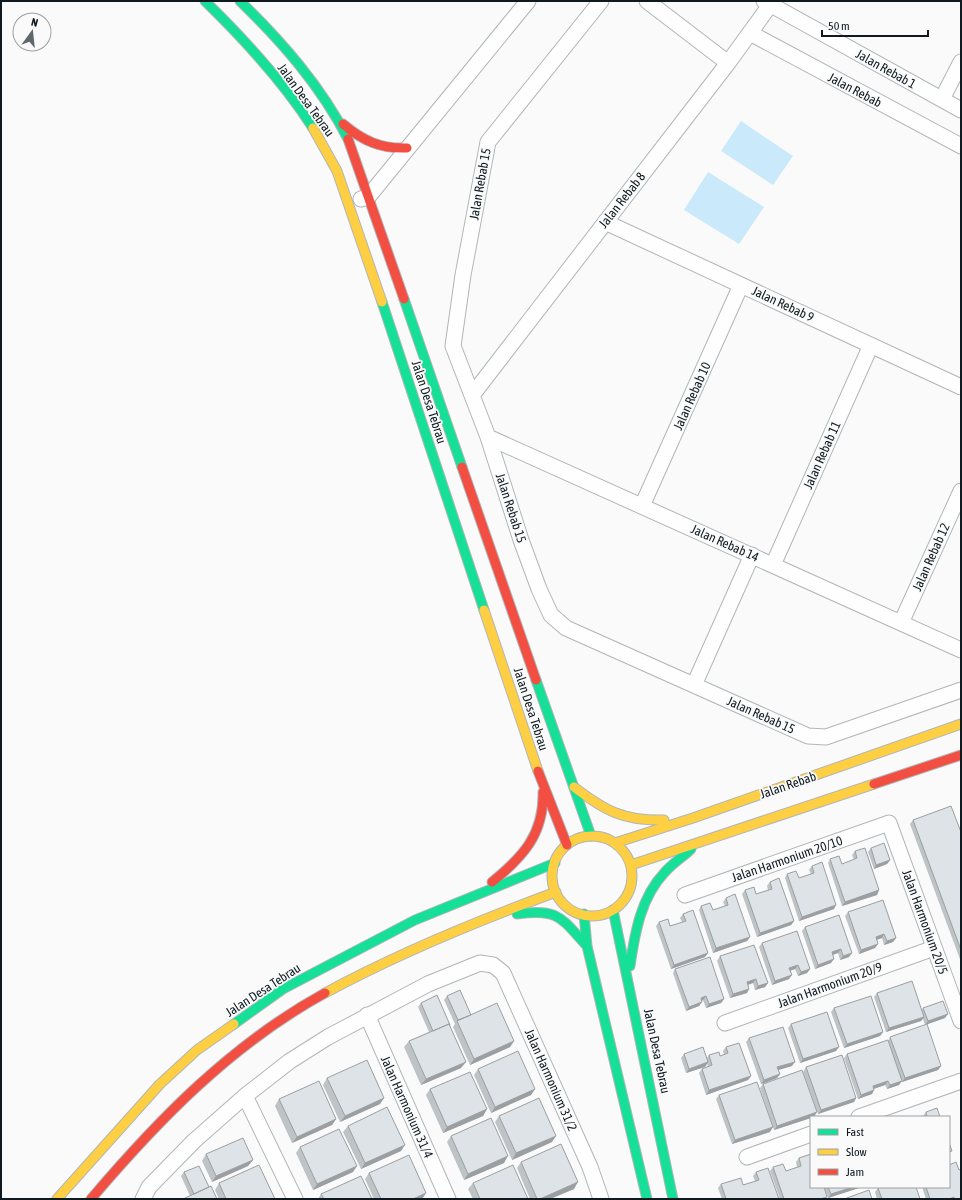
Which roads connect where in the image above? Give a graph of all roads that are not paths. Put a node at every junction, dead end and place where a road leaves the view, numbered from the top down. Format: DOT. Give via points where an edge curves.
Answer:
graph roads {
  1 [pos="205,1"];
  2 [pos="240,1"];
  3 [pos="528,1"];
  4 [pos="601,1"];
  5 [pos="647,1"];
  6 [pos="769,2"];
  7 [pos="750,33"];
  8 [pos="961,62"];
  9 [pos="728,63"];
  10 [pos="942,99"];
  11 [pos="961,110"];
  12 [pos="339,122"];
  13 [pos="961,146"];
  14 [pos="407,148"];
  15 [pos="368,197"];
  16 [pos="349,203"];
  17 [pos="605,222"];
  18 [pos="741,285"];
  19 [pos="871,345"];
  20 [pos="961,387"];
  21 [pos="473,394"];
  22 [pos="488,437"];
  23 [pos="961,491"];
  24 [pos="642,506"];
  25 [pos="752,555"];
  26 [pos="773,565"];
  27 [pos="901,623"];
  28 [pos="961,650"];
  29 [pos="694,685"];
  30 [pos="961,690"];
  31 [pos="961,724"];
  32 [pos="961,755"];
  33 [pos="540,777"];
  34 [pos="574,787"];
  35 [pos="693,818"];
  36 [pos="889,823"];
  37 [pos="591,836"];
  38 [pos="615,843"];
  39 [pos="698,844"];
  40 [pos="567,845"];
  41 [pos="555,863"];
  42 [pos="631,865"];
  43 [pos="556,892"];
  44 [pos="477,894"];
  45 [pos="685,895"];
  46 [pos="613,910"];
  47 [pos="584,914"];
  48 [pos="476,921"];
  49 [pos="587,946"];
  50 [pos="934,948"];
  51 [pos="628,978"];
  52 [pos="367,1015"];
  53 [pos="961,1021"];
  54 [pos="725,1023"];
  55 [pos="961,1081"];
  56 [pos="245,1096"];
  57 [pos="862,1116"];
  58 [pos="810,1134"];
  59 [pos="747,1157"];
  60 [pos="143,1198"];
  61 [pos="58,1199"];
  62 [pos="91,1199"];
  63 [pos="295,1199"];
  64 [pos="448,1199"];
  65 [pos="601,1199"];
  66 [pos="646,1199"];
  67 [pos="673,1199"];
  1 -- 16 [label="street, Jalan Desa Tebrau" via="245,39 306,117 333,162"];
  2 -- 12 [label="street, Jalan Desa Tebrau" via="288,53"];
  3 -- 14 [label="street"];
  4 -- 21 [label="street, Jalan Rebab 15" via="488,142 463,275 453,346"];
  5 -- 9 [label="street"];
  6 -- 7 [label="street, Jalan Rebab 8"];
  6 -- 10 [label="street, Jalan Rebab 1"];
  7 -- 9 [label="street, Jalan Rebab 8"];
  7 -- 13 [label="street, Jalan Rebab"];
  8 -- 10 [label="street"];
  9 -- 17 [label="street, Jalan Rebab 8"];
  10 -- 11 [label="street, Jalan Rebab 1"];
  12 -- 14 [label="street" via="363,140 377,146"];
  12 -- 15 [label="street, Jalan Desa Tebrau" via="352,148"];
  14 -- 15 [label="street"];
  15 -- 16 [label="street"];
  15 -- 34 [label="street, Jalan Desa Tebrau"];
  16 -- 33 [label="street, Jalan Desa Tebrau"];
  17 -- 18 [label="street, Jalan Rebab 9"];
  17 -- 21 [label="street, Jalan Rebab 8"];
  18 -- 19 [label="street, Jalan Rebab 9"];
  18 -- 24 [label="street, Jalan Rebab 10"];
  19 -- 20 [label="street, Jalan Rebab 9"];
  19 -- 26 [label="street, Jalan Rebab 11"];
  21 -- 22 [label="street, Jalan Rebab 15"];
  22 -- 24 [label="street, Jalan Rebab 14"];
  22 -- 29 [label="street, Jalan Rebab 15" via="538,589 551,615 566,628"];
  23 -- 27 [label="street, Jalan Rebab 12"];
  24 -- 25 [label="street, Jalan Rebab 14"];
  25 -- 26 [label="street, Jalan Rebab 14"];
  25 -- 29 [label="street"];
  26 -- 27 [label="street, Jalan Rebab 14"];
  27 -- 28 [label="street, Jalan Rebab 14"];
  29 -- 30 [label="street, Jalan Rebab 15" via="808,736 826,737"];
  31 -- 35 [label="street, Jalan Rebab"];
  32 -- 39 [label="street"];
  33 -- 40 [label="street, Jalan Desa Tebrau"];
  33 -- 44 [label="street" via="544,808 538,831 510,868"];
  34 -- 35 [label="street" via="600,807 622,818 647,822"];
  34 -- 37 [label="street, Jalan Desa Tebrau"];
  35 -- 38 [label="street, Jalan Rebab"];
  36 -- 45 [label="street, Jalan Harmonium 20/10"];
  36 -- 50 [label="street, Jalan Harmonium 20/5"];
  37 -- 38 [label="street"];
  37 -- 40 [label="street"];
  38 -- 42 [label="street"];
  39 -- 42 [label="street"];
  39 -- 51 [label="street" via="667,870 648,894 637,921"];
  40 -- 41 [label="street"];
  41 -- 43 [label="street" via="553,883"];
  41 -- 44 [label="street, Jalan Desa Tebrau"];
  42 -- 46 [label="street" via="629,891 620,905"];
  43 -- 47 [label="street" via="568,907"];
  43 -- 48 [label="street"];
  44 -- 61 [label="street, Jalan Desa Tebrau" via="415,920 283,989 197,1050 160,1084"];
  46 -- 47 [label="street" via="594,915"];
  46 -- 51 [label="street, Jalan Desa Tebrau"];
  47 -- 49 [label="street"];
  48 -- 49 [label="street" via="513,914 545,912 559,917 568,924"];
  48 -- 62 [label="street" via="366,971 298,1009 245,1045 196,1086 138,1145"];
  49 -- 66 [label="street"];
  50 -- 53 [label="street, Jalan Harmonium 20/5"];
  50 -- 54 [label="street, Jalan Harmonium 20/9"];
  51 -- 67 [label="street, Jalan Desa Tebrau"];
  52 -- 56 [label="street" via="290,1061"];
  52 -- 64 [label="street, Jalan Harmonium 31/4"];
  52 -- 65 [label="street, Jalan Harmonium 31/2" via="428,984 480,963 493,965 503,973 590,1167"];
  55 -- 57 [label="street"];
  56 -- 60 [label="street" via="194,1141 149,1187"];
  56 -- 63 [label="street"];
  58 -- 59 [label="street"];
}
